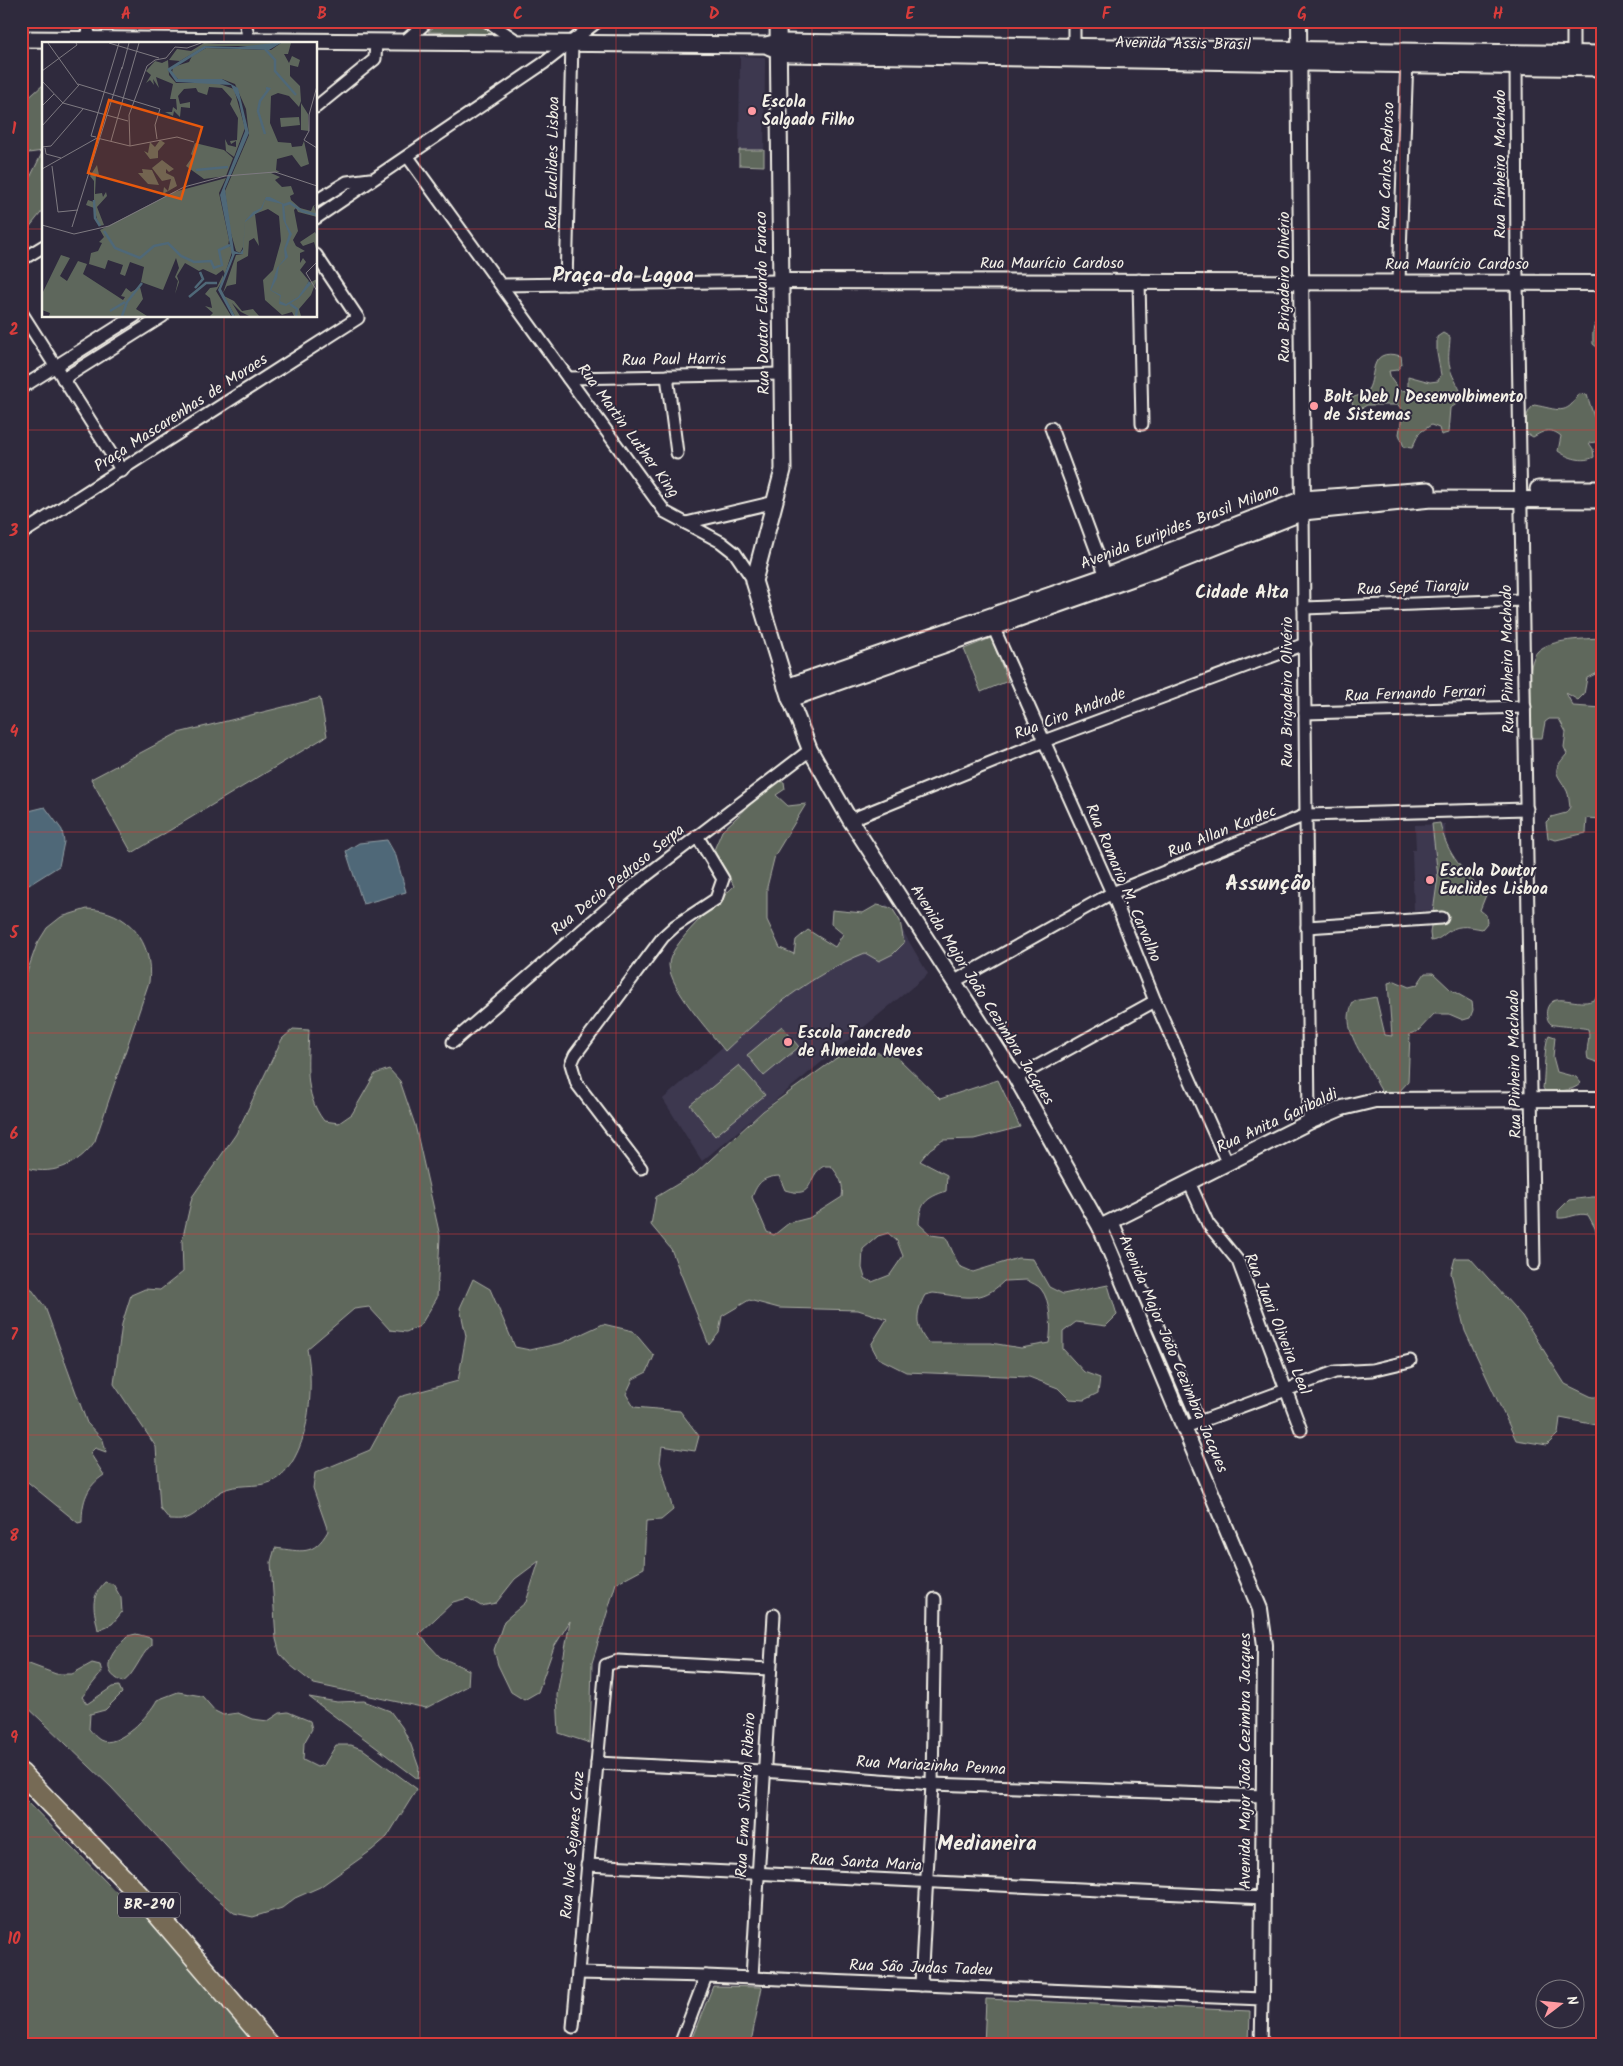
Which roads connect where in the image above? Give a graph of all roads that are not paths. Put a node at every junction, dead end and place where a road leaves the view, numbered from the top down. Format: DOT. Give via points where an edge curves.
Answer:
graph roads {
  1 [pos="85,21"];
  2 [pos="245,21"];
  3 [pos="428,21"];
  4 [pos="488,21"];
  5 [pos="598,21"];
  6 [pos="778,21"];
  7 [pos="1074,21"];
  8 [pos="1299,21"];
  9 [pos="1573,21"];
  10 [pos="21,39"];
  11 [pos="92,40"];
  12 [pos="249,41"];
  13 [pos="376,42"];
  14 [pos="404,42"];
  15 [pos="520,43"];
  16 [pos="572,43"];
  17 [pos="774,46"];
  18 [pos="1074,53"];
  19 [pos="1602,54"];
  20 [pos="1300,57"];
  21 [pos="1407,58"];
  22 [pos="1516,60"];
  23 [pos="1573,61"];
  24 [pos="1602,68"];
  25 [pos="318,105"];
  26 [pos="408,157"];
  27 [pos="372,179"];
  28 [pos="327,194"];
  29 [pos="318,200"];
  30 [pos="334,206"];
  31 [pos="318,217"];
  32 [pos="42,247"];
  33 [pos="318,258"];
  34 [pos="21,260"];
  35 [pos="780,280"];
  36 [pos="1139,280"];
  37 [pos="1302,280"];
  38 [pos="1399,281"];
  39 [pos="1516,282"];
  40 [pos="1602,283"];
  41 [pos="566,284"];
  42 [pos="502,285"];
  43 [pos="21,312"];
  44 [pos="132,318"];
  45 [pos="144,321"];
  46 [pos="55,367"];
  47 [pos="782,374"];
  48 [pos="667,376"];
  49 [pos="568,378"];
  50 [pos="63,379"];
  51 [pos="21,388"];
  52 [pos="1142,424"];
  53 [pos="1051,428"];
  54 [pos="677,453"];
  55 [pos="122,471"];
  56 [pos="1602,489"];
  57 [pos="1521,494"];
  58 [pos="1602,500"];
  59 [pos="775,502"];
  60 [pos="1303,505"];
  61 [pos="686,523"];
  62 [pos="21,534"];
  63 [pos="1165,560"];
  64 [pos="1106,576"];
  65 [pos="754,580"];
  66 [pos="1523,600"];
  67 [pos="1043,603"];
  68 [pos="1304,608"];
  69 [pos="991,622"];
  70 [pos="1305,644"];
  71 [pos="788,693"];
  72 [pos="1525,707"];
  73 [pos="1305,713"];
  74 [pos="1044,741"];
  75 [pos="810,750"];
  76 [pos="1527,809"];
  77 [pos="1306,815"];
  78 [pos="850,820"];
  79 [pos="697,836"];
  80 [pos="1112,894"];
  81 [pos="1442,918"];
  82 [pos="1307,927"];
  83 [pos="955,981"];
  84 [pos="1155,1001"];
  85 [pos="453,1042"];
  86 [pos="1016,1078"];
  87 [pos="1532,1099"];
  88 [pos="1602,1099"];
  89 [pos="1308,1122"];
  90 [pos="1227,1162"];
  91 [pos="641,1168"];
  92 [pos="1189,1182"];
  93 [pos="1112,1220"];
  94 [pos="1100,1227"];
  95 [pos="1534,1264"];
  96 [pos="1410,1361"];
  97 [pos="1286,1388"];
  98 [pos="1199,1422"];
  99 [pos="1185,1427"];
  100 [pos="1302,1430"];
  101 [pos="935,1599"];
  102 [pos="774,1615"];
  103 [pos="769,1669"];
  104 [pos="597,1763"];
  105 [pos="763,1771"];
  106 [pos="21,1773"];
  107 [pos="932,1784"];
  108 [pos="1264,1796"];
  109 [pos="587,1865"];
  110 [pos="758,1874"];
  111 [pos="927,1883"];
  112 [pos="1264,1898"];
  113 [pos="578,1973"];
  114 [pos="706,1976"];
  115 [pos="752,1978"];
  116 [pos="920,1985"];
  117 [pos="1262,1999"];
  118 [pos="573,2027"];
  119 [pos="269,2045"];
  120 [pos="680,2045"];
  121 [pos="1261,2045"];
  1 -- 11 [label="street"];
  2 -- 12 [label="street"];
  3 -- 14 [label="street"];
  4 -- 15 [label="street"];
  5 -- 16 [label="street"];
  6 -- 17 [label="main road, Rua Doutor Eduardo Faraco"];
  7 -- 18 [label="street"];
  8 -- 20 [label="street, Rua Brigadeiro Olivério"];
  9 -- 23 [label="street"];
  10 -- 11 [label="main road, Avenida Assis Brasil"];
  11 -- 12 [label="main road, Avenida Assis Brasil"];
  12 -- 13 [label="main road, Avenida Assis Brasil"];
  13 -- 14 [label="main road, Avenida Assis Brasil"];
  13 -- 25 [label="street" via="374,58"];
  14 -- 15 [label="main road, Avenida Assis Brasil"];
  15 -- 16 [label="main road, Avenida Assis Brasil"];
  16 -- 17 [label="main road, Avenida Assis Brasil"];
  16 -- 26 [label="street"];
  16 -- 41 [label="street, Rua Euclides Lisboa"];
  17 -- 18 [label="main road, Avenida Assis Brasil"];
  17 -- 35 [label="main road, Rua Doutor Eduardo Faraco"];
  18 -- 20 [label="main road, Avenida Assis Brasil"];
  19 -- 23 [label="main road, Avenida Assis Brasil"];
  20 -- 21 [label="main road, Avenida Assis Brasil"];
  20 -- 37 [label="street, Rua Brigadeiro Olivério"];
  21 -- 22 [label="main road, Avenida Assis Brasil"];
  21 -- 38 [label="street, Rua Carlos Pedroso"];
  22 -- 23 [label="main road, Avenida Assis Brasil"];
  22 -- 39 [label="street, Rua Pinheiro Machado"];
  23 -- 24 [label="main road, Avenida Assis Brasil"];
  26 -- 27 [label="street"];
  26 -- 42 [label="street, Rua Martin Luther King"];
  27 -- 28 [label="street" via="347,182"];
  27 -- 30 [label="street"];
  28 -- 29 [label="street"];
  28 -- 30 [label="street"];
  30 -- 31 [label="street"];
  32 -- 34 [label="street"];
  33 -- 55 [label="street, Praça Mascarenhas de Moraes" via="358,318"];
  35 -- 36 [label="street, Rua Maurício Cardoso"];
  35 -- 41 [label="street, Rua Maurício Cardoso"];
  35 -- 47 [label="main road, Rua Doutor Eduardo Faraco"];
  36 -- 37 [label="street, Rua Maurício Cardoso"];
  36 -- 52 [label="street"];
  37 -- 38 [label="street, Rua Maurício Cardoso"];
  37 -- 60 [label="street, Rua Brigadeiro Olivério"];
  38 -- 39 [label="street, Rua Maurício Cardoso"];
  39 -- 40 [label="street, Rua Maurício Cardoso"];
  39 -- 57 [label="street, Rua Pinheiro Machado"];
  41 -- 42 [label="street, Rua Maurício Cardoso"];
  42 -- 49 [label="street, Rua Martin Luther King"];
  43 -- 46 [label="street"];
  44 -- 46 [label="street"];
  45 -- 50 [label="street"];
  46 -- 50 [label="street"];
  46 -- 51 [label="street"];
  47 -- 48 [label="street, Rua Paul Harris"];
  47 -- 59 [label="main road, Rua Doutor Eduardo Faraco" via="783,470"];
  48 -- 49 [label="street, Rua Paul Harris"];
  48 -- 54 [label="street"];
  49 -- 61 [label="street, Rua Martin Luther King" via="665,512"];
  50 -- 55 [label="street"];
  53 -- 64 [label="street"];
  55 -- 62 [label="street, Praça Mascarenhas de Moraes"];
  56 -- 57 [label="main road, Avenida Euripides Brasil Milano"];
  57 -- 58 [label="main road, Avenida Euripides Brasil Milano"];
  57 -- 60 [label="main road, Avenida Euripides Brasil Milano" via="1431,495"];
  57 -- 66 [label="street, Rua Pinheiro Machado"];
  59 -- 61 [label="street"];
  59 -- 65 [label="main road, Rua Doutor Eduardo Faraco"];
  60 -- 63 [label="main road, Avenida Euripides Brasil Milano"];
  60 -- 68 [label="street, Rua Brigadeiro Olivério"];
  61 -- 65 [label="street, Rua Martin Luther King" via="736,553"];
  63 -- 64 [label="main road, Avenida Euripides Brasil Milano"];
  63 -- 67 [label="main road, Avenida Euripides Brasil Milano"];
  64 -- 67 [label="main road, Avenida Euripides Brasil Milano"];
  65 -- 71 [label="main road, Rua Martin Luther King"];
  66 -- 68 [label="street, Rua Sepé Tiaraju"];
  66 -- 72 [label="street, Rua Pinheiro Machado"];
  67 -- 69 [label="main road, Avenida Euripides Brasil Milano"];
  68 -- 70 [label="street, Rua Brigadeiro Olivério"];
  69 -- 71 [label="main road, Avenida Euripides Brasil Milano"];
  69 -- 74 [label="street, Rua Romario M. Carvalho"];
  70 -- 73 [label="street, Rua Brigadeiro Olivério"];
  70 -- 74 [label="street, Rua Ciro Andrade"];
  71 -- 75 [label="street, Rua Martin Luther King"];
  72 -- 73 [label="street, Rua Fernando Ferrari"];
  72 -- 76 [label="street, Rua Pinheiro Machado"];
  73 -- 77 [label="street, Rua Brigadeiro Olivério"];
  74 -- 78 [label="street, Rua Ciro Andrade"];
  74 -- 80 [label="street, Rua Romario M. Carvalho"];
  75 -- 78 [label="street, Avenida Major João Cezimbra Jacques"];
  75 -- 79 [label="street, Rua Decio Pedroso Serpa"];
  76 -- 77 [label="street, Rua Allan Kardec"];
  76 -- 87 [label="street, Rua Pinheiro Machado"];
  77 -- 80 [label="street, Rua Allan Kardec"];
  77 -- 82 [label="street, Rua Brigadeiro Olivério"];
  78 -- 83 [label="street, Avenida Major João Cezimbra Jacques"];
  79 -- 85 [label="street, Rua Decio Pedroso Serpa" via="639,881"];
  79 -- 91 [label="street" via="723,879 716,899 663,937 571,1064 578,1084"];
  80 -- 83 [label="street, Rua Allan Kardec"];
  80 -- 84 [label="street, Rua Romario M. Carvalho"];
  81 -- 82 [label="street"];
  82 -- 89 [label="street, Rua Brigadeiro Olivério"];
  83 -- 86 [label="street, Avenida Major João Cezimbra Jacques"];
  84 -- 86 [label="street"];
  84 -- 90 [label="street, Rua Romario M. Carvalho"];
  86 -- 94 [label="street, Avenida Major João Cezimbra Jacques"];
  87 -- 88 [label="street, Rua Anita Garibaldi"];
  87 -- 89 [label="street, Rua Anita Garibaldi" via="1375,1100 1342,1108"];
  87 -- 95 [label="street, Rua Pinheiro Machado"];
  89 -- 90 [label="street, Rua Anita Garibaldi"];
  90 -- 92 [label="street, Rua Anita Garibaldi"];
  92 -- 93 [label="street, Rua Anita Garibaldi"];
  92 -- 97 [label="street, Rua Juari Oliveira Leal" via="1208,1224 1238,1261"];
  93 -- 94 [label="street, Rua Anita Garibaldi"];
  93 -- 98 [label="street"];
  94 -- 99 [label="street, Avenida Major João Cezimbra Jacques"];
  96 -- 97 [label="street" via="1372,1370 1335,1372"];
  97 -- 98 [label="street"];
  97 -- 100 [label="street, Rua Juari Oliveira Leal"];
  98 -- 99 [label="street"];
  99 -- 108 [label="street, Avenida Major João Cezimbra Jacques" via="1260,1608 1265,1645"];
  101 -- 107 [label="street"];
  102 -- 103 [label="street, Rua Ema Silveira Ribeiro"];
  103 -- 104 [label="street, Rua Noé Sejanes Cruz" via="618,1661 606,1665"];
  103 -- 105 [label="street, Rua Ema Silveira Ribeiro"];
  104 -- 105 [label="street, Rua Mariazinha Penna"];
  104 -- 109 [label="street, Rua Noé Sejanes Cruz"];
  105 -- 107 [label="street, Rua Mariazinha Penna"];
  105 -- 110 [label="street, Rua Ema Silveira Ribeiro"];
  106 -- 119 [label="highway, BR-290" via="152,1908"];
  107 -- 108 [label="street, Rua Mariazinha Penna"];
  107 -- 111 [label="street"];
  108 -- 112 [label="street, Avenida Major João Cezimbra Jacques"];
  109 -- 110 [label="street, Rua Santa Maria"];
  109 -- 113 [label="street, Rua Noé Sejanes Cruz"];
  110 -- 111 [label="street, Rua Santa Maria"];
  110 -- 115 [label="street, Rua Ema Silveira Ribeiro"];
  111 -- 112 [label="street, Rua Santa Maria"];
  111 -- 116 [label="street"];
  112 -- 117 [label="street, Avenida Major João Cezimbra Jacques"];
  113 -- 114 [label="street, Rua São Judas Tadeu"];
  113 -- 118 [label="street, Rua Noé Sejanes Cruz"];
  114 -- 115 [label="street, Rua São Judas Tadeu"];
  114 -- 120 [label="street"];
  115 -- 116 [label="street, Rua São Judas Tadeu"];
  116 -- 117 [label="street, Rua São Judas Tadeu"];
  117 -- 121 [label="street, Avenida Major João Cezimbra Jacques"];
}
